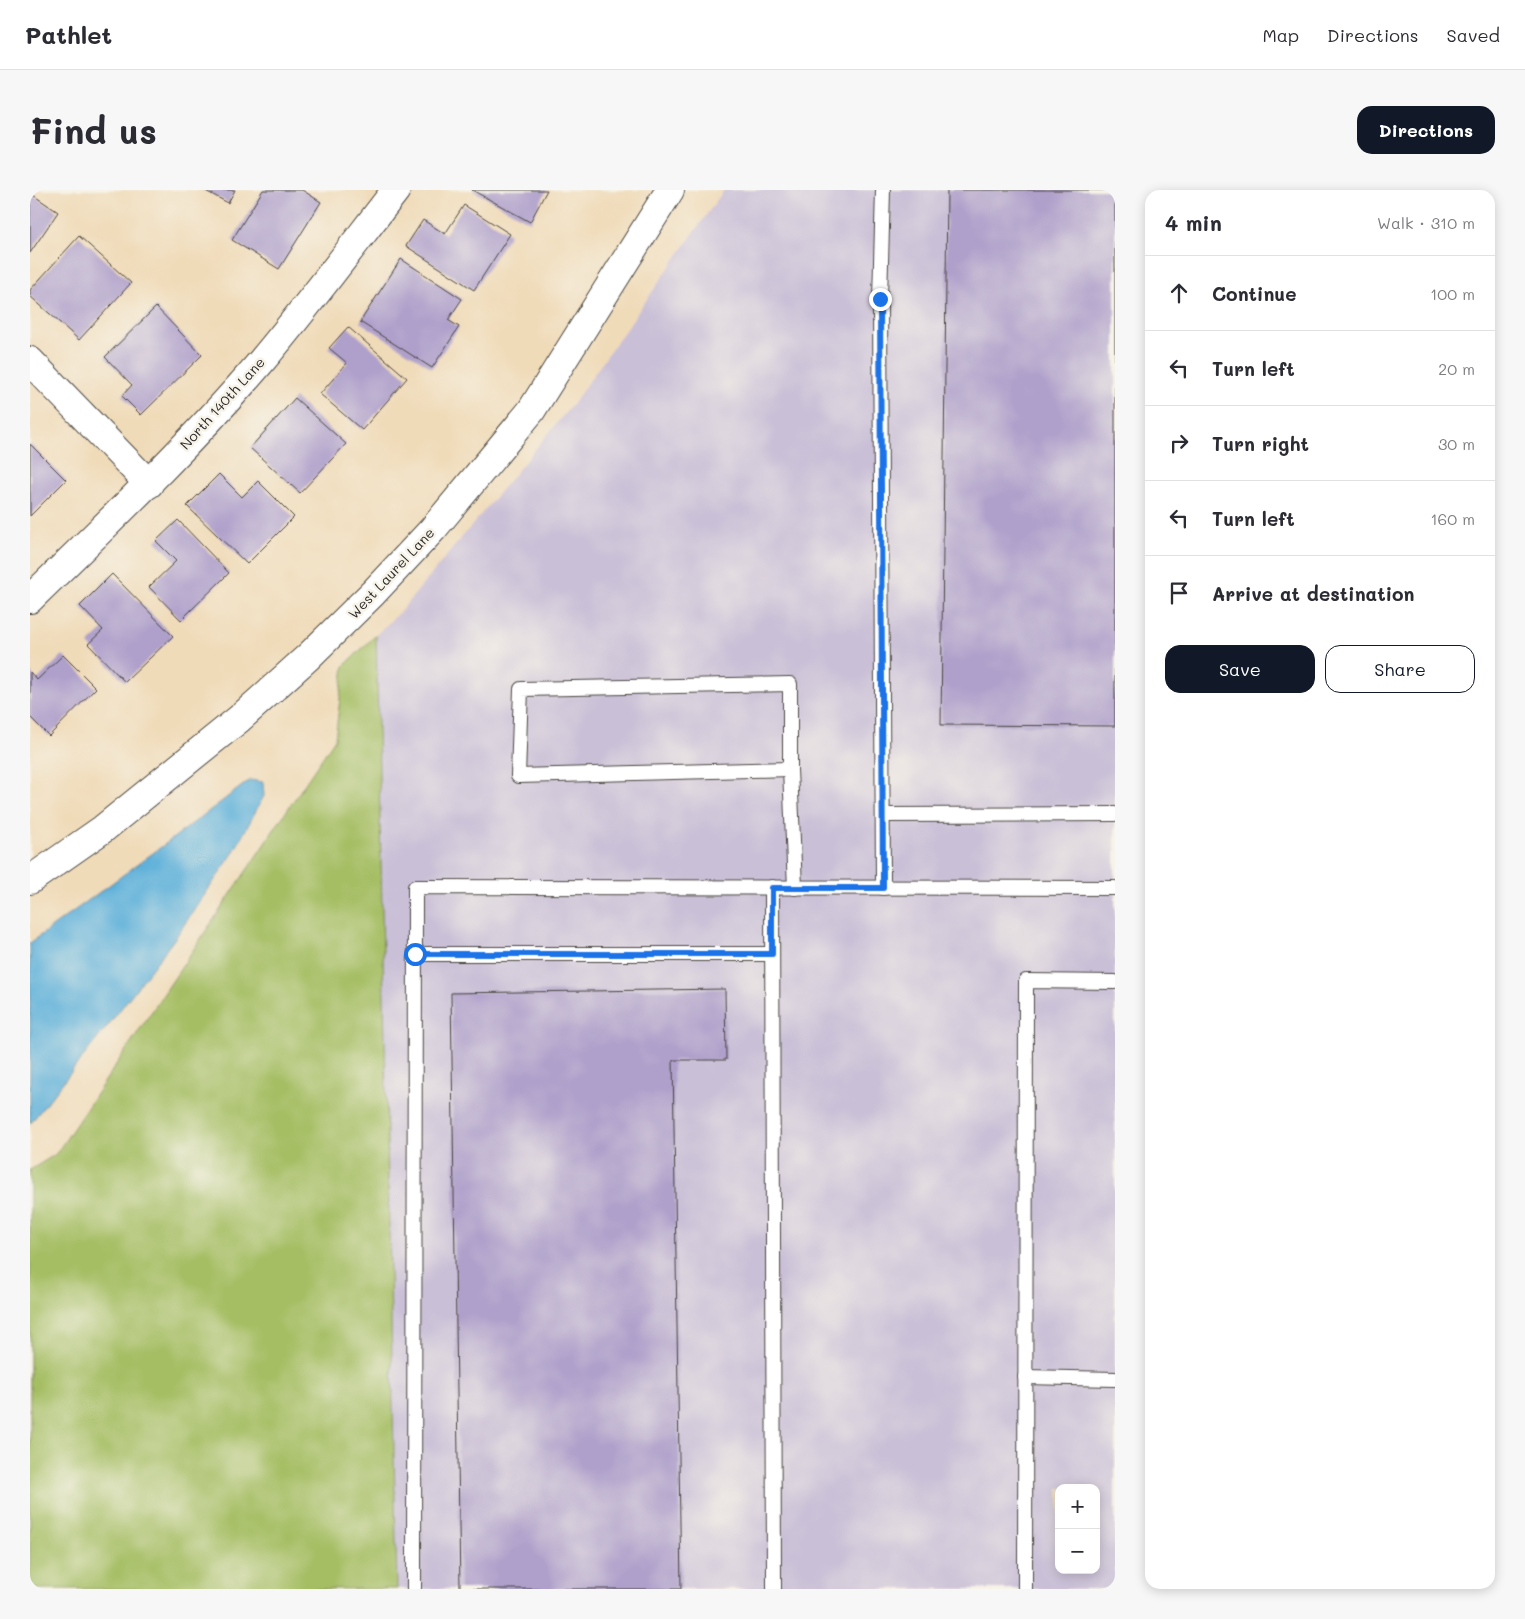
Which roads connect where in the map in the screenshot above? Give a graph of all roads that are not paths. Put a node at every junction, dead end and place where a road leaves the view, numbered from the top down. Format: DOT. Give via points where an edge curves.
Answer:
graph roads {
  1 [pos="396,190"];
  2 [pos="670,190"];
  3 [pos="883,190"];
  4 [pos="30,362"];
  5 [pos="148,484"];
  6 [pos="30,599"];
  7 [pos="790,769"];
  8 [pos="1115,814"];
  9 [pos="883,815"];
  10 [pos="30,880"];
  11 [pos="772,888"];
  12 [pos="795,888"];
  13 [pos="883,888"];
  14 [pos="1115,888"];
  15 [pos="415,954"];
  16 [pos="772,954"];
  17 [pos="1115,982"];
  18 [pos="1025,1377"];
  19 [pos="1115,1379"];
  20 [pos="414,1589"];
  21 [pos="774,1589"];
  22 [pos="1025,1589"];
  1 -- 5 [label="street, North 140th Lane" via="259,364"];
  2 -- 10 [label="street, West Laurel Lane" via="531,411 426,536 308,657 239,719 103,829"];
  3 -- 9 [label="lane" via="880,299"];
  4 -- 5 [label="street"];
  5 -- 6 [label="street, North 140th Lane"];
  7 -- 7 [label="lane" via="790,684 521,689 518,776"];
  7 -- 12 [label="lane"];
  8 -- 9 [label="lane"];
  9 -- 13 [label="lane"];
  11 -- 12 [label="lane"];
  11 -- 15 [label="lane" via="415,887"];
  11 -- 16 [label="lane"];
  12 -- 13 [label="lane"];
  13 -- 14 [label="lane"];
  15 -- 16 [label="lane"];
  15 -- 20 [label="lane"];
  16 -- 21 [label="lane"];
  17 -- 18 [label="lane" via="1026,981"];
  18 -- 19 [label="lane"];
  18 -- 22 [label="lane"];
}
